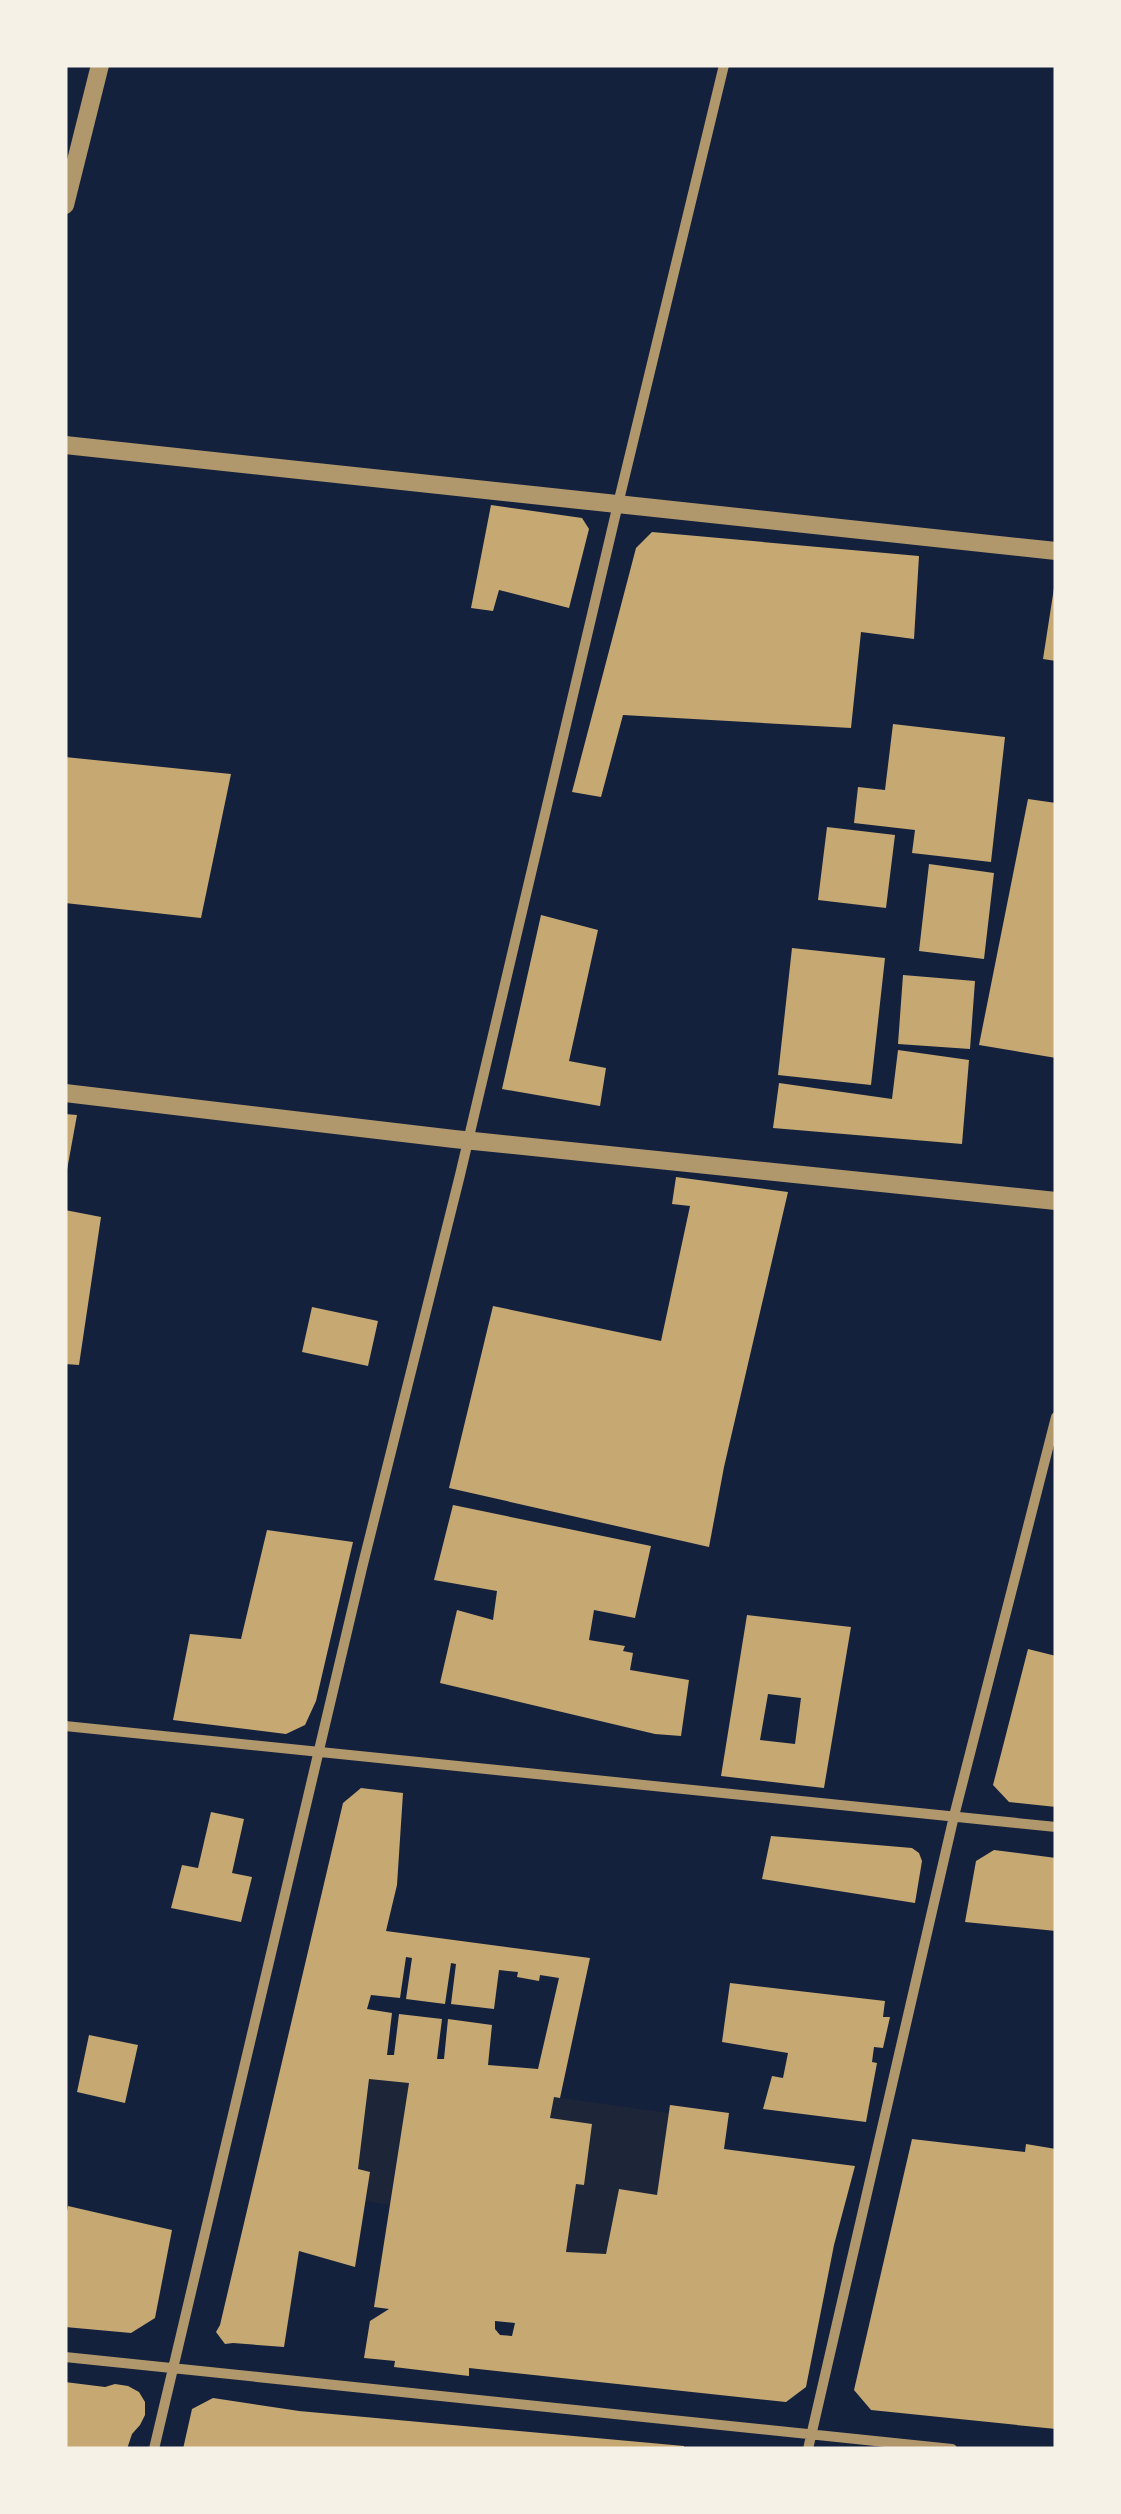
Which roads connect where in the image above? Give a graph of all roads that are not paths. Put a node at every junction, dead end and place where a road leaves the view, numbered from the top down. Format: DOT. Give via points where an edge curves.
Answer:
graph roads {
  1 [pos="100,65"];
  2 [pos="724,65"];
  3 [pos="65,205"];
  4 [pos="65,445"];
  5 [pos="618,504"];
  6 [pos="1056,550"];
  7 [pos="65,1094"];
  8 [pos="468,1141"];
  9 [pos="1056,1201"];
  10 [pos="1056,1417"];
  11 [pos="65,1726"];
  12 [pos="318,1752"];
  13 [pos="954,1816"];
  14 [pos="1056,1826"];
  15 [pos="65,2357"];
  16 [pos="174,2368"];
  17 [pos="811,2435"];
  18 [pos="154,2449"];
  19 [pos="808,2449"];
  20 [pos="952,2449"];
  1 -- 3 [label="street"];
  2 -- 5 [label="street"];
  4 -- 5 [label="street"];
  5 -- 6 [label="street"];
  5 -- 8 [label="street"];
  7 -- 8 [label="street"];
  8 -- 9 [label="street"];
  8 -- 12 [label="street"];
  10 -- 13 [label="street"];
  11 -- 12 [label="street"];
  12 -- 13 [label="street"];
  12 -- 16 [label="street"];
  13 -- 14 [label="street"];
  13 -- 17 [label="street"];
  15 -- 16 [label="street"];
  16 -- 17 [label="street"];
  16 -- 18 [label="street"];
  17 -- 19 [label="street"];
  17 -- 20 [label="street"];
}
